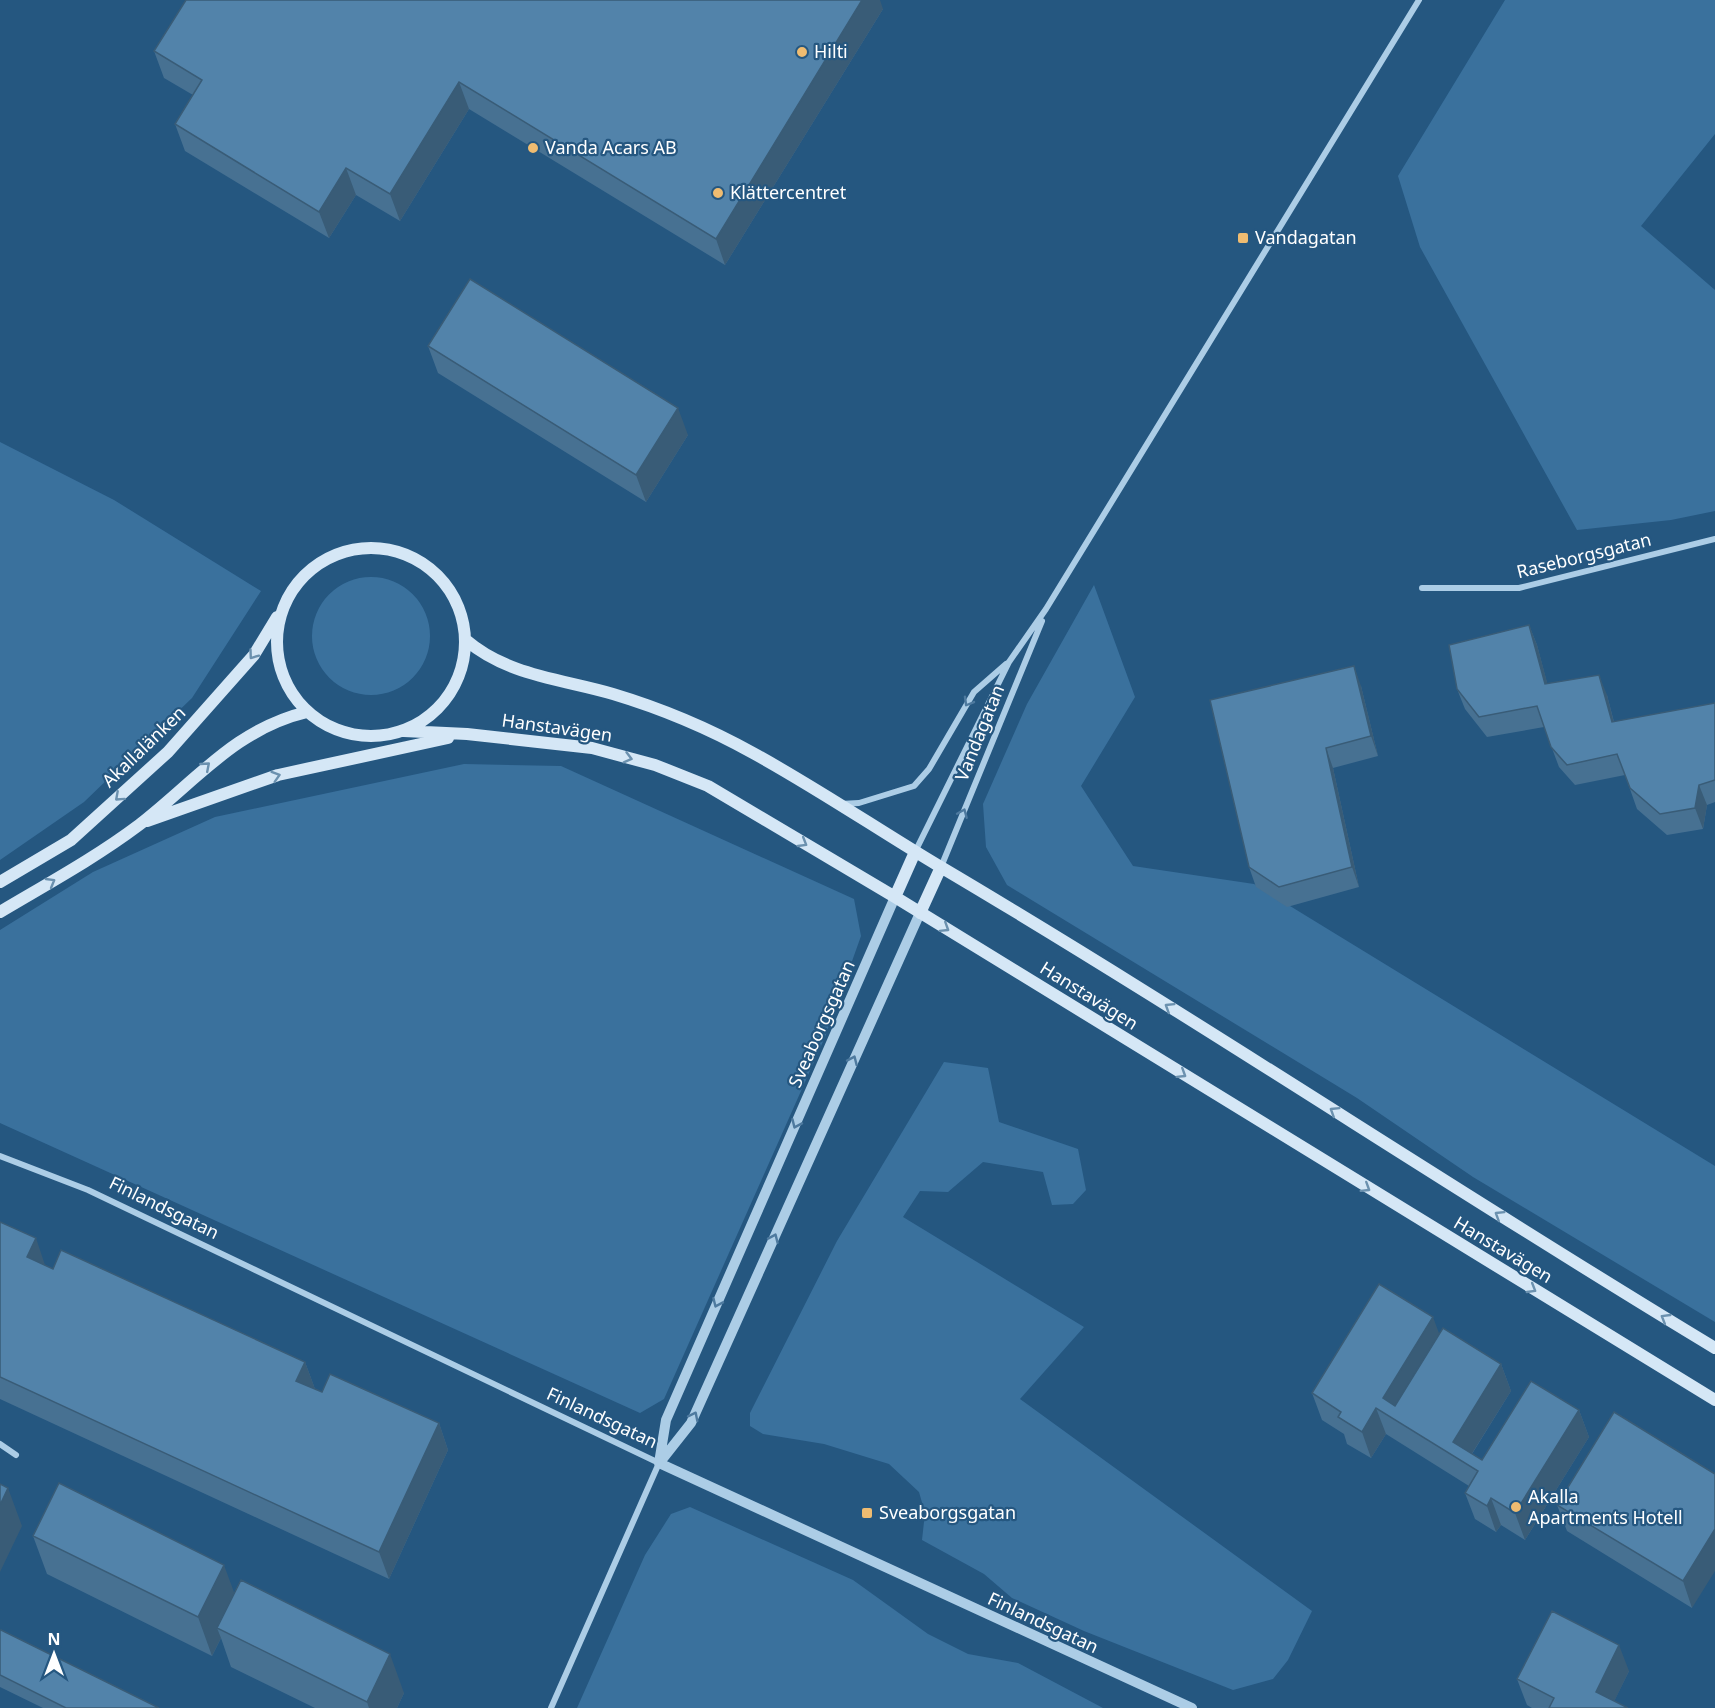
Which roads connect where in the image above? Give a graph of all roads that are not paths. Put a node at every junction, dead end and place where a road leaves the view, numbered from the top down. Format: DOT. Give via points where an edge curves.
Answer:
graph roads {
  1 [pos="1419,0"];
  2 [pos="1715,539"];
  3 [pos="1422,588"];
  4 [pos="284,606"];
  5 [pos="1046,609"];
  6 [pos="466,640"];
  7 [pos="1009,662"];
  8 [pos="307,712"];
  9 [pos="404,731"];
  10 [pos="467,734"];
  11 [pos="839,804"];
  12 [pos="141,823"];
  13 [pos="915,852"];
  14 [pos="941,867"];
  15 [pos="0,882"];
  16 [pos="895,897"];
  17 [pos="0,912"];
  18 [pos="920,913"];
  19 [pos="0,1155"];
  20 [pos="1715,1348"];
  21 [pos="1715,1400"];
  22 [pos="0,1444"];
  23 [pos="16,1455"];
  24 [pos="659,1463"];
  25 [pos="551,1708"];
  26 [pos="1192,1708"];
  1 -- 5 [label="street, Vandagatan"];
  2 -- 3 [label="street, Raseborgsgatan" via="1519,588"];
  4 -- 6 [label="main road" via="297,583 323,562 354,549 381,548 407,555 431,569 457,605"];
  4 -- 8 [label="main road" via="277,634 279,662 289,689"];
  4 -- 15 [label="main road, Akallalänken, one-way" via="254,655 168,752 70,840"];
  5 -- 7 [label="street, Vandagatan"];
  14 -- 5 [label="street, Vandagatan, one-way"];
  6 -- 9 [label="main road" via="462,669 449,695 429,717"];
  6 -- 11 [label="main road, Hanstavägen" via="483,655 504,665 549,680 611,693 686,718"];
  7 -- 11 [label="street, Vandagatan, one-way" via="974,692 929,769 914,786 859,803"];
  7 -- 13 [label="street, Vandagatan"];
  8 -- 9 [label="main road" via="328,726 353,734 379,736"];
  12 -- 8 [label="main road, one-way" via="213,759 270,723"];
  9 -- 10 [label="main road, Hanstavägen"];
  12 -- 10 [label="main road, one-way" via="278,775"];
  10 -- 16 [label="main road, Hanstavägen, one-way" via="592,748 655,765 708,786"];
  11 -- 13 [label="main road, Hanstavägen"];
  17 -- 12 [label="main road, one-way" via="94,857"];
  13 -- 14 [label="main road, Hanstavägen"];
  13 -- 16 [label="main road"];
  14 -- 18 [label="main road"];
  20 -- 14 [label="main road, Hanstavägen, one-way"];
  16 -- 18 [label="main road, Hanstavägen"];
  16 -- 24 [label="street, Sveaborgsgatan, one-way" via="666,1420"];
  18 -- 21 [label="main road, Hanstavägen, one-way"];
  24 -- 18 [label="street, Sveaborgsgatan, one-way" via="691,1423"];
  19 -- 24 [label="street, Finlandsgatan" via="88,1190"];
  22 -- 23 [label="street"];
  24 -- 25 [label="street, Sveaborgsgatan"];
  24 -- 26 [label="street, Finlandsgatan"];
}
